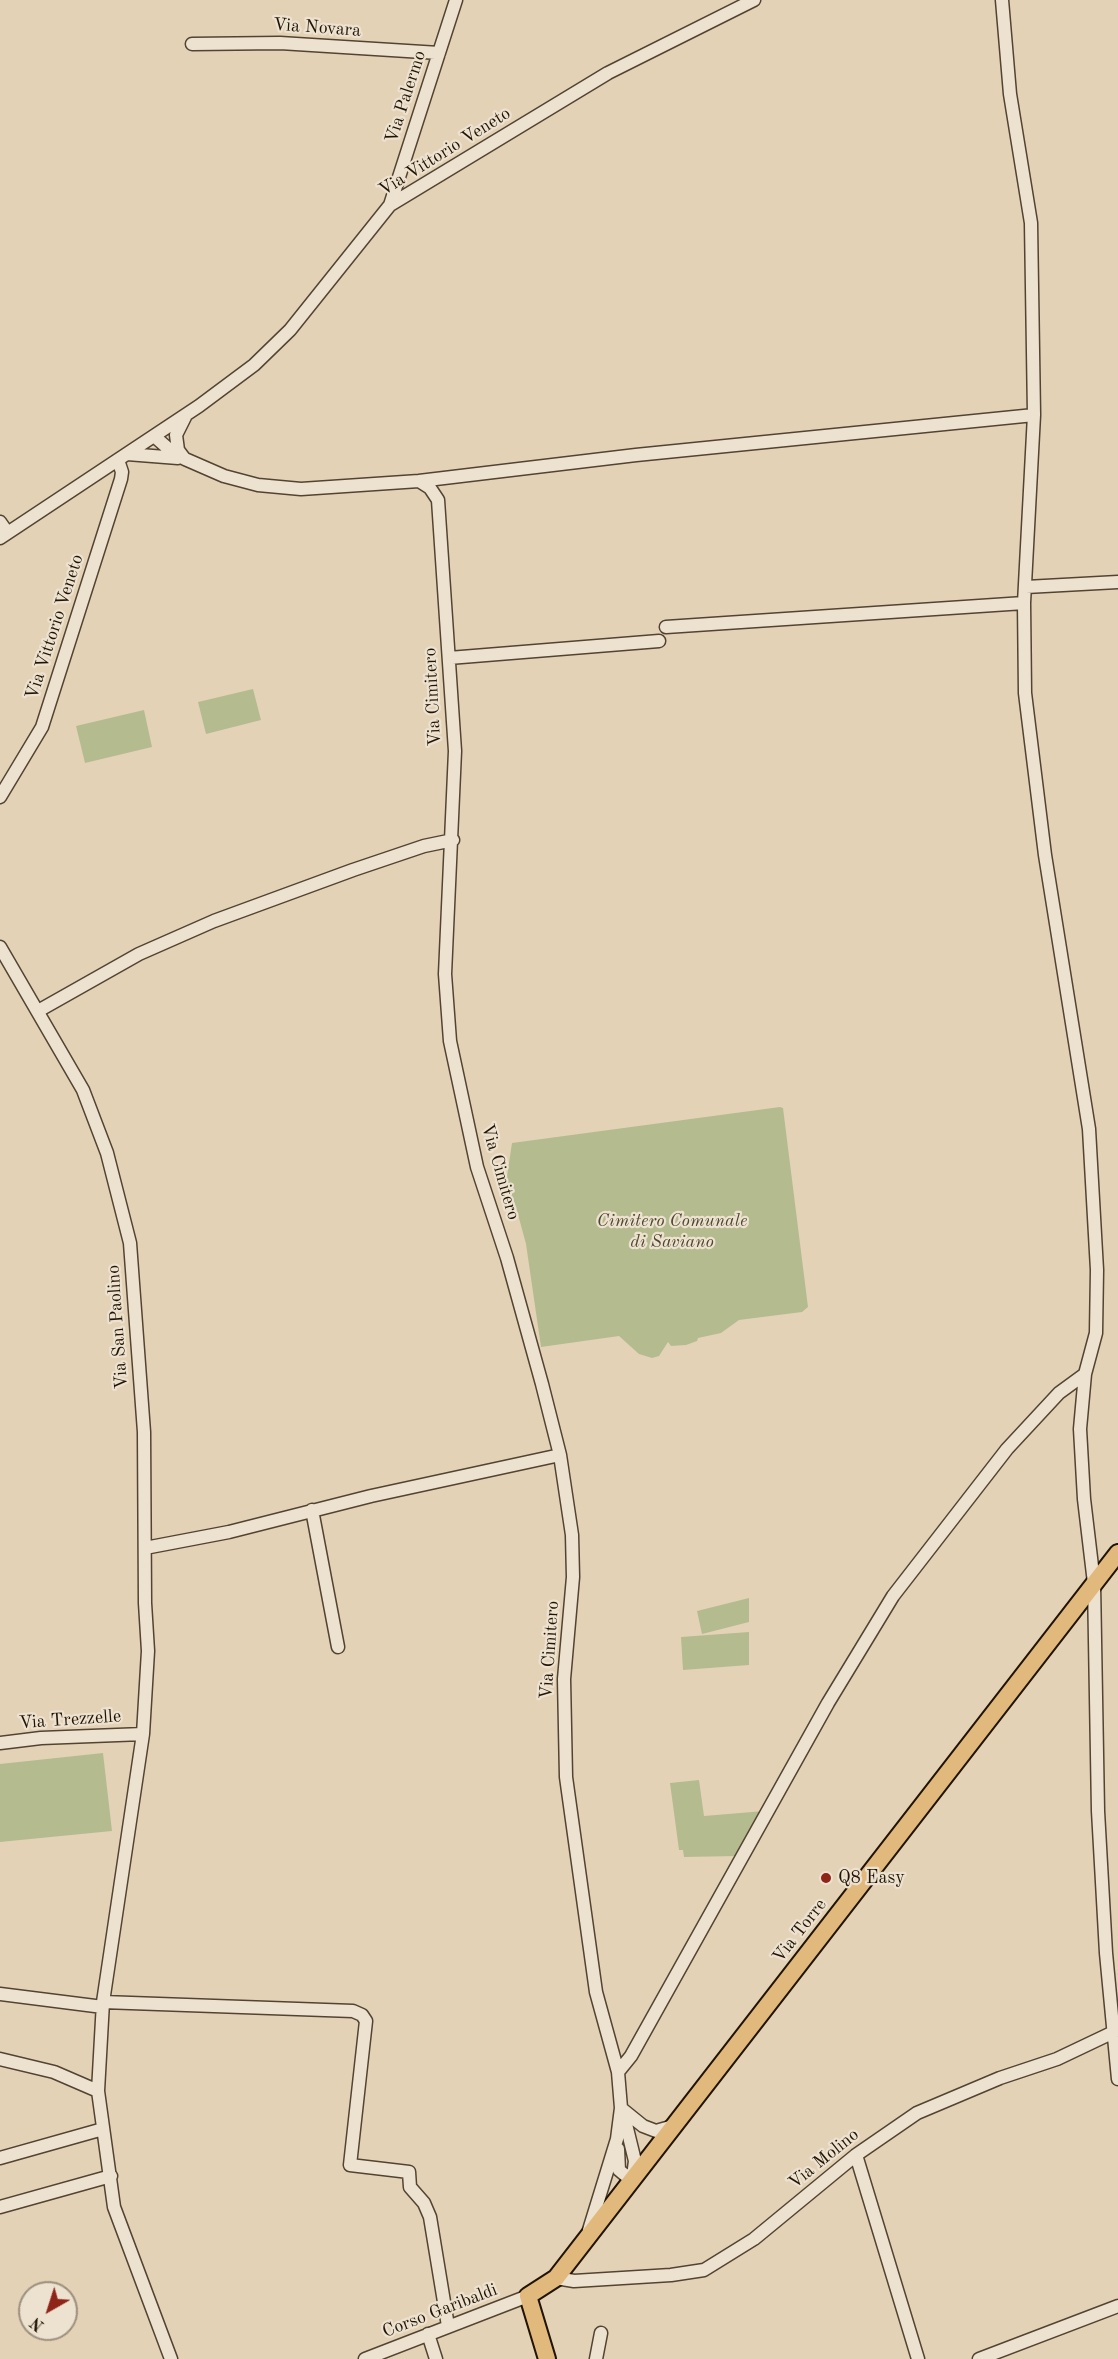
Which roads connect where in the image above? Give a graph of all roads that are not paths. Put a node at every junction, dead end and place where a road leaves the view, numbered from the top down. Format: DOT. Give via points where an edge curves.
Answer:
graph roads {
  1 [pos="456,0"];
  2 [pos="754,0"];
  3 [pos="1002,0"];
  4 [pos="192,44"];
  5 [pos="439,53"];
  6 [pos="390,205"];
  7 [pos="187,414"];
  8 [pos="1034,415"];
  9 [pos="154,436"];
  10 [pos="122,457"];
  11 [pos="185,459"];
  12 [pos="419,482"];
  13 [pos="2,531"];
  14 [pos="1118,582"];
  15 [pos="1026,587"];
  16 [pos="1024,603"];
  17 [pos="666,627"];
  18 [pos="658,641"];
  19 [pos="449,658"];
  20 [pos="0,797"];
  21 [pos="453,840"];
  22 [pos="0,947"];
  23 [pos="38,1011"];
  24 [pos="1084,1374"];
  25 [pos="560,1455"];
  26 [pos="312,1510"];
  27 [pos="146,1548"];
  28 [pos="1118,1553"];
  29 [pos="1094,1583"];
  30 [pos="338,1647"];
  31 [pos="143,1734"];
  32 [pos="0,1743"];
  33 [pos="0,1994"];
  34 [pos="103,2006"];
  35 [pos="1116,2032"];
  36 [pos="0,2059"];
  37 [pos="618,2072"];
  38 [pos="1118,2079"];
  39 [pos="98,2091"];
  40 [pos="621,2108"];
  41 [pos="670,2127"];
  42 [pos="104,2130"];
  43 [pos="617,2139"];
  44 [pos="856,2156"];
  45 [pos="0,2158"];
  46 [pos="111,2176"];
  47 [pos="633,2176"];
  48 [pos="0,2207"];
  49 [pos="586,2236"];
  50 [pos="556,2278"];
  51 [pos="528,2296"];
  52 [pos="1118,2306"];
  53 [pos="448,2326"];
  54 [pos="601,2333"];
  55 [pos="428,2334"];
  56 [pos="171,2359"];
  57 [pos="365,2359"];
  58 [pos="436,2359"];
  59 [pos="547,2359"];
  60 [pos="596,2359"];
  61 [pos="918,2359"];
  62 [pos="979,2359"];
  1 -- 5 [label="street, Via Palermo"];
  2 -- 6 [label="street, Via Vittorio Veneto" via="608,73"];
  3 -- 8 [label="street" via="1010,94 1031,223"];
  4 -- 5 [label="street, Via Novara" via="280,43"];
  5 -- 6 [label="street, Via Palermo"];
  6 -- 7 [label="street, Via Vittorio Veneto" via="290,330 254,364"];
  7 -- 9 [label="street, Via Vittorio Veneto"];
  7 -- 11 [label="street" via="176,435 178,450"];
  8 -- 12 [label="street" via="636,455"];
  8 -- 15 [label="street"];
  9 -- 10 [label="street, Via Vittorio Veneto"];
  9 -- 11 [label="street"];
  10 -- 11 [label="street"];
  10 -- 13 [label="street, Via Vittorio Veneto"];
  10 -- 20 [label="street, Via Vittorio Veneto" via="121,479 42,727"];
  11 -- 12 [label="street" via="224,476 284,488"];
  12 -- 19 [label="street, Via Cimitero" via="430,488 438,500"];
  14 -- 15 [label="street"];
  15 -- 16 [label="street"];
  16 -- 17 [label="street"];
  16 -- 24 [label="street" via="1025,693 1033,775 1089,1129 1097,1270 1096,1333"];
  18 -- 19 [label="street"];
  19 -- 21 [label="street, Via Cimitero" via="455,752"];
  21 -- 23 [label="street" via="424,846 214,921 139,954"];
  21 -- 25 [label="street, Via Cimitero" via="445,974 450,1041 477,1167 523,1311"];
  22 -- 23 [label="street, Via San Paolino"];
  23 -- 27 [label="street, Via San Paolino" via="83,1090 106,1153 130,1243 144,1432"];
  24 -- 29 [label="street" via="1080,1428"];
  24 -- 37 [label="street" via="1059,1393 1007,1449 893,1596 828,1703 631,2056"];
  25 -- 26 [label="street"];
  25 -- 37 [label="street, Via Cimitero" via="573,1545 564,1679 566,1777 596,1992"];
  26 -- 27 [label="street"];
  26 -- 30 [label="street"];
  27 -- 31 [label="street, Via San Paolino" via="148,1651"];
  28 -- 29 [label="main road, Via Torre"];
  29 -- 35 [label="street" via="1098,1810"];
  29 -- 41 [label="main road, Via Torre"];
  31 -- 32 [label="street, Via Trezzelle"];
  31 -- 34 [label="street, Via San Paolino"];
  33 -- 34 [label="street"];
  34 -- 39 [label="street, Via San Paolino"];
  34 -- 53 [label="street" via="354,2017 358,2014 366,2021 350,2164 409,2172 410,2187 430,2217"];
  35 -- 38 [label="street"];
  35 -- 44 [label="street, Via Molino" via="917,2113"];
  36 -- 39 [label="street" via="54,2072"];
  37 -- 40 [label="street, Via Cimitero"];
  39 -- 42 [label="street, Via San Paolino"];
  40 -- 41 [label="street" via="643,2126 656,2131"];
  40 -- 43 [label="street, Via Cimitero"];
  40 -- 47 [label="street, Via Cimitero" via="635,2161"];
  41 -- 47 [label="main road, Via Torre"];
  42 -- 45 [label="street"];
  42 -- 46 [label="street, Via San Paolino"];
  43 -- 47 [label="street, Via Cimitero" via="620,2170"];
  43 -- 49 [label="street, Via Cimitero"];
  44 -- 50 [label="street, Via Molino" via="754,2240 704,2270 574,2282"];
  44 -- 61 [label="street"];
  46 -- 48 [label="street"];
  46 -- 56 [label="street, Via San Paolino" via="114,2207"];
  47 -- 49 [label="main road, Via Torre"];
  49 -- 50 [label="main road, Via Torre"];
  50 -- 51 [label="main road, Via Torre"];
  51 -- 53 [label="street, Corso Garibaldi"];
  51 -- 59 [label="main road"];
  52 -- 62 [label="street"];
  53 -- 55 [label="street, Corso Garibaldi"];
  54 -- 60 [label="street"];
  55 -- 57 [label="street, Corso Garibaldi"];
  55 -- 58 [label="street"];
}
